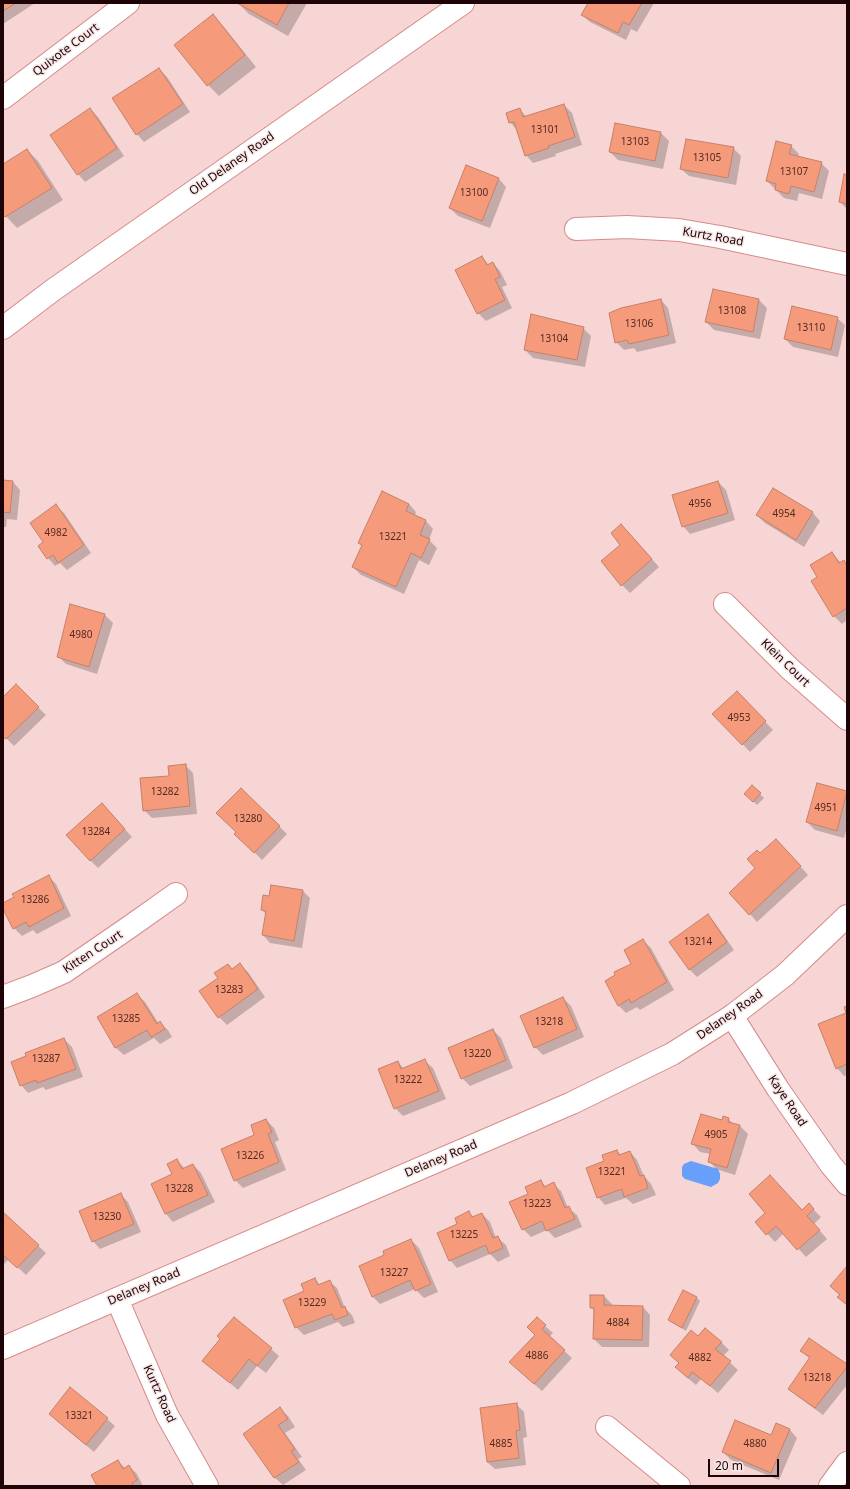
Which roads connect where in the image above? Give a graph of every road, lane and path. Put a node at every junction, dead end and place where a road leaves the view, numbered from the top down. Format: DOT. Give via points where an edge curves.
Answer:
graph roads {
  1 [pos="128,3"];
  2 [pos="463,3"];
  3 [pos="3,98"];
  4 [pos="576,229"];
  5 [pos="847,264"];
  6 [pos="3,328"];
  7 [pos="725,604"];
  8 [pos="847,720"];
  9 [pos="176,894"];
  10 [pos="847,916"];
  11 [pos="3,997"];
  12 [pos="732,1016"];
  13 [pos="847,1184"];
  14 [pos="117,1299"];
  15 [pos="3,1348"];
  16 [pos="607,1427"];
  17 [pos="847,1463"];
  18 [pos="207,1486"];
  19 [pos="679,1486"];
  20 [pos="830,1486"];
  1 -- 3 [label="street, Quixote Court"];
  2 -- 6 [label="street, Old Delaney Road" via="60,285"];
  4 -- 5 [label="street, Kurtz Road" via="627,227 679,230"];
  7 -- 8 [label="street, Klein Court" via="790,669"];
  9 -- 11 [label="street, Kitten Court" via="64,972"];
  10 -- 12 [label="street, Delaney Road" via="785,975"];
  12 -- 13 [label="street, Kaye Road" via="778,1089"];
  12 -- 14 [label="street, Delaney Road" via="672,1054 572,1103"];
  14 -- 15 [label="street, Delaney Road"];
  14 -- 18 [label="street, Kurtz Road" via="167,1415"];
  16 -- 19 [label="street"];
  17 -- 20 [label="street"];
}
